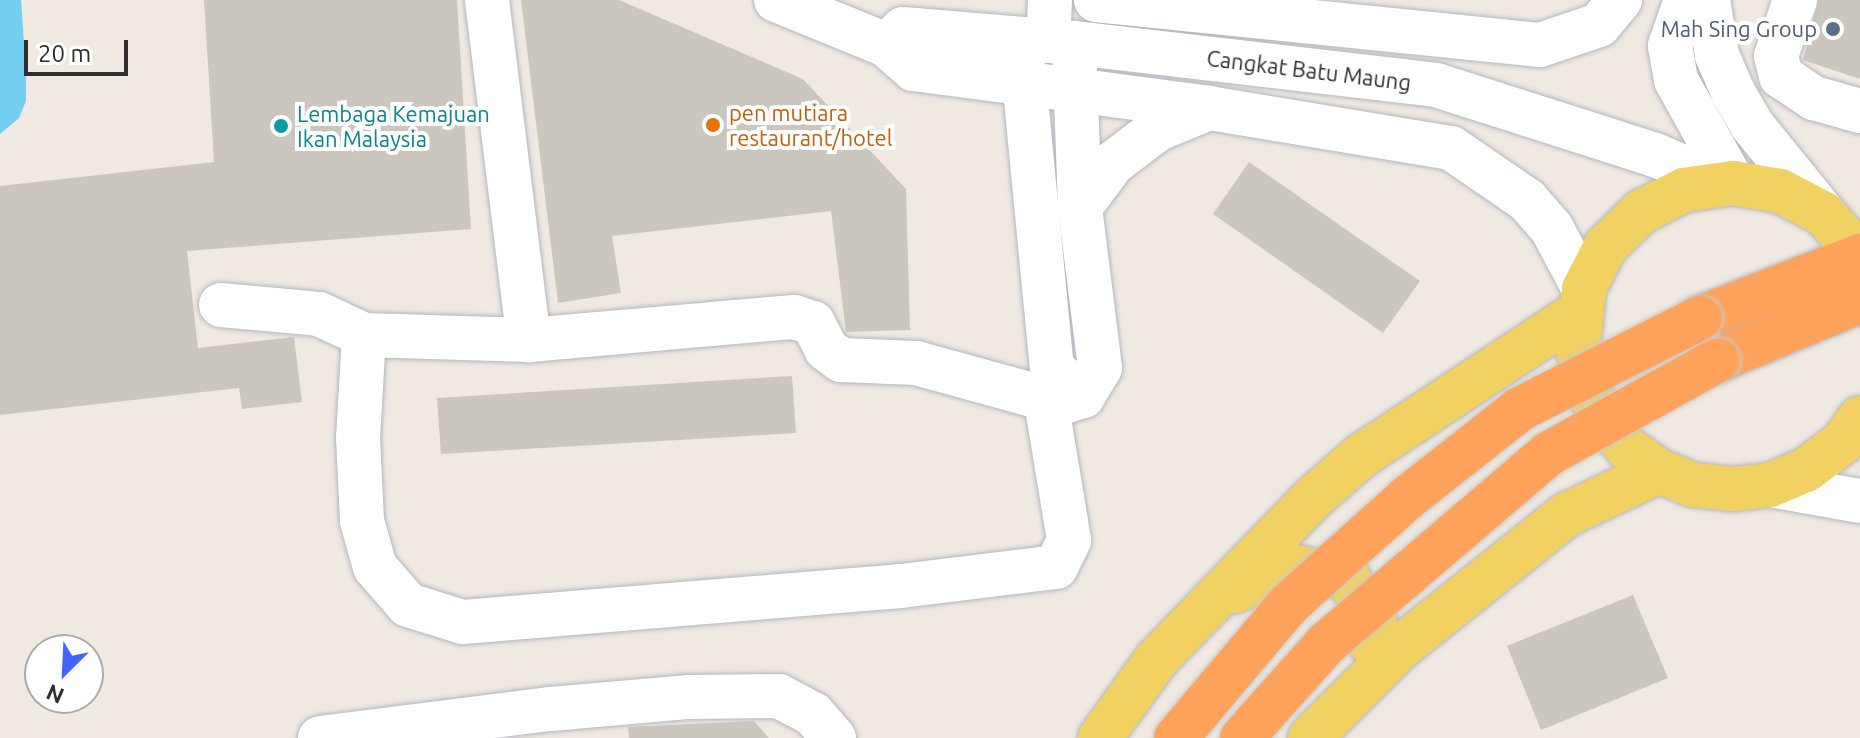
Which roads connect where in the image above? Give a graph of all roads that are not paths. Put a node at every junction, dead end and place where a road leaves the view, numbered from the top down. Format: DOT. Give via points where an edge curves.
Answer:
graph roads {
  1 [pos="487,0"];
  2 [pos="776,0"];
  3 [pos="1096,0"];
  4 [pos="1620,0"];
  5 [pos="1686,0"];
  6 [pos="1708,0"];
  7 [pos="1795,0"];
  8 [pos="1048,31"];
  9 [pos="886,45"];
  10 [pos="1022,86"];
  11 [pos="1075,90"];
  12 [pos="1209,108"];
  13 [pos="1860,111"];
  14 [pos="1728,184"];
  15 [pos="1080,207"];
  16 [pos="1842,209"];
  17 [pos="1860,256"];
  18 [pos="1582,301"];
  19 [pos="1860,301"];
  20 [pos="221,305"];
  21 [pos="364,335"];
  22 [pos="529,340"];
  23 [pos="1064,398"];
  24 [pos="1860,418"];
  25 [pos="1659,471"];
  26 [pos="1770,485"];
  27 [pos="1860,501"];
  28 [pos="1215,600"];
  29 [pos="1359,689"];
  30 [pos="320,738"];
  31 [pos="834,738"];
  32 [pos="1100,738"];
  33 [pos="1176,738"];
  34 [pos="1242,738"];
  35 [pos="1310,738"];
  1 -- 22 [label="street"];
  2 -- 9 [label="street"];
  3 -- 4 [label="street" via="1540,45 1599,25"];
  5 -- 14 [label="street" via="1670,46 1676,80"];
  6 -- 16 [label="street" via="1717,55 1752,125"];
  7 -- 13 [label="street" via="1776,56 1781,76 1814,98"];
  8 -- 9 [label="street, Cangkat Batu Maung" via="903,29"];
  8 -- 10 [label="street"];
  8 -- 11 [label="street"];
  8 -- 14 [label="street, Cangkat Batu Maung" via="1436,85 1655,155"];
  9 -- 10 [label="street" via="914,69"];
  10 -- 11 [label="street"];
  10 -- 23 [label="street" via="1052,368"];
  11 -- 12 [label="street"];
  11 -- 15 [label="street"];
  12 -- 15 [label="street" via="1158,129 1113,163"];
  12 -- 18 [label="street" via="1451,148 1527,200 1552,229"];
  14 -- 16 [label="main road" via="1780,191"];
  14 -- 18 [label="main road" via="1684,190 1641,212 1606,246"];
  15 -- 23 [label="street" via="1100,368"];
  16 -- 17 [label="main road"];
  17 -- 33 [label="highway, bridge" via="1700,318 1520,409 1407,498 1289,604"];
  18 -- 25 [label="main road" via="1578,350 1586,386 1603,420 1628,449"];
  18 -- 28 [label="main road" via="1361,456"];
  19 -- 34 [label="highway, bridge" via="1718,360 1548,454 1327,643"];
  20 -- 21 [label="street" via="319,314"];
  21 -- 22 [label="street"];
  21 -- 23 [label="street" via="358,438 362,521 375,567 408,605 463,622 901,586 1056,567 1069,540"];
  22 -- 23 [label="street" via="794,317 813,323 826,349 841,360 916,363"];
  24 -- 26 [label="main road" via="1843,442 1806,470"];
  25 -- 26 [label="main road" via="1694,485"];
  25 -- 29 [label="main road" via="1566,515 1401,647"];
  26 -- 27 [label="street"];
  28 -- 29 [label="main road" via="1292,566 1348,578 1375,624"];
  28 -- 32 [label="main road" via="1157,659"];
  29 -- 35 [label="main road"];
  30 -- 31 [label="street" via="566,708 779,696 813,714"];
}
